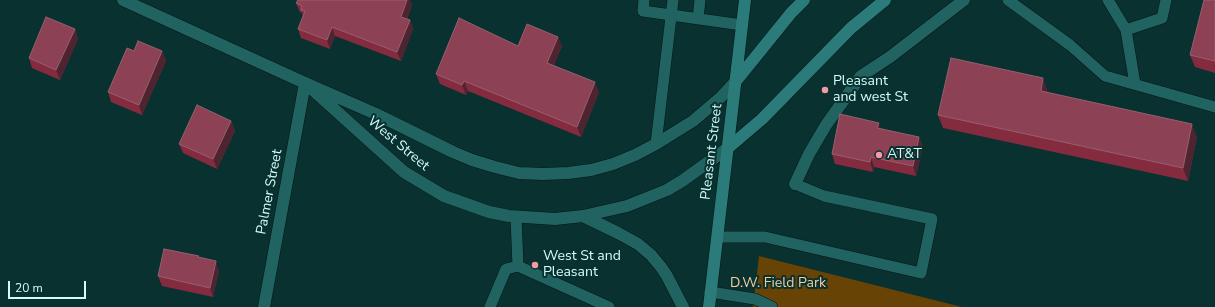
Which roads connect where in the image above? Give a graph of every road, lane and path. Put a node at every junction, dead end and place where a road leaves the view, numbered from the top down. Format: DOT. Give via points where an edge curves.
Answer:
graph roads {
  1 [pos="123,0"];
  2 [pos="644,0"];
  3 [pos="673,0"];
  4 [pos="700,0"];
  5 [pos="745,0"];
  6 [pos="804,0"];
  7 [pos="885,0"];
  8 [pos="964,0"];
  9 [pos="1008,0"];
  10 [pos="1108,0"];
  11 [pos="1166,0"];
  12 [pos="671,15"];
  13 [pos="698,19"];
  14 [pos="742,25"];
  15 [pos="1126,30"];
  16 [pos="736,82"];
  17 [pos="305,83"];
  18 [pos="1135,84"];
  19 [pos="1215,107"];
  20 [pos="656,144"];
  21 [pos="728,148"];
  22 [pos="795,184"];
  23 [pos="583,216"];
  24 [pos="516,217"];
  25 [pos="718,237"];
  26 [pos="518,266"];
  27 [pos="710,292"];
  28 [pos="264,307"];
  29 [pos="490,307"];
  30 [pos="609,307"];
  31 [pos="683,307"];
  32 [pos="709,307"];
  33 [pos="772,307"];
  1 -- 17 [label="street, West Street"];
  2 -- 12 [label="lane" via="643,12"];
  3 -- 12 [label="lane"];
  4 -- 13 [label="lane"];
  5 -- 14 [label="main road, Pleasant Street"];
  6 -- 16 [label="main road"];
  7 -- 21 [label="main road" via="851,28 762,119"];
  8 -- 22 [label="street" via="890,58 861,76 826,125"];
  9 -- 18 [label="lane" via="1070,45 1105,76"];
  10 -- 15 [label="lane"];
  11 -- 15 [label="lane" via="1162,18"];
  12 -- 13 [label="lane"];
  12 -- 20 [label="lane"];
  13 -- 14 [label="lane"];
  14 -- 16 [label="main road, Pleasant Street"];
  15 -- 18 [label="lane"];
  16 -- 20 [label="street, West Street" via="698,117"];
  16 -- 21 [label="main road, Pleasant Street"];
  17 -- 20 [label="street, West Street" via="466,157 519,173 550,174 591,170 613,164"];
  17 -- 24 [label="street, West Street" via="404,172 423,185 466,205"];
  17 -- 28 [label="street, Palmer Street"];
  18 -- 19 [label="lane"];
  21 -- 23 [label="street, West Street" via="667,190 627,206"];
  21 -- 25 [label="main road, Pleasant Street"];
  22 -- 25 [label="lane" via="824,196 932,219 921,273 765,237"];
  23 -- 24 [label="street, West Street" via="555,219"];
  23 -- 31 [label="street" via="638,244 651,255 667,276"];
  24 -- 26 [label="lane"];
  25 -- 27 [label="main road, Pleasant Street"];
  26 -- 29 [label="lane" via="506,269"];
  26 -- 30 [label="lane"];
  27 -- 32 [label="main road, Pleasant Street"];
  27 -- 33 [label="lane" via="755,299"];
}
